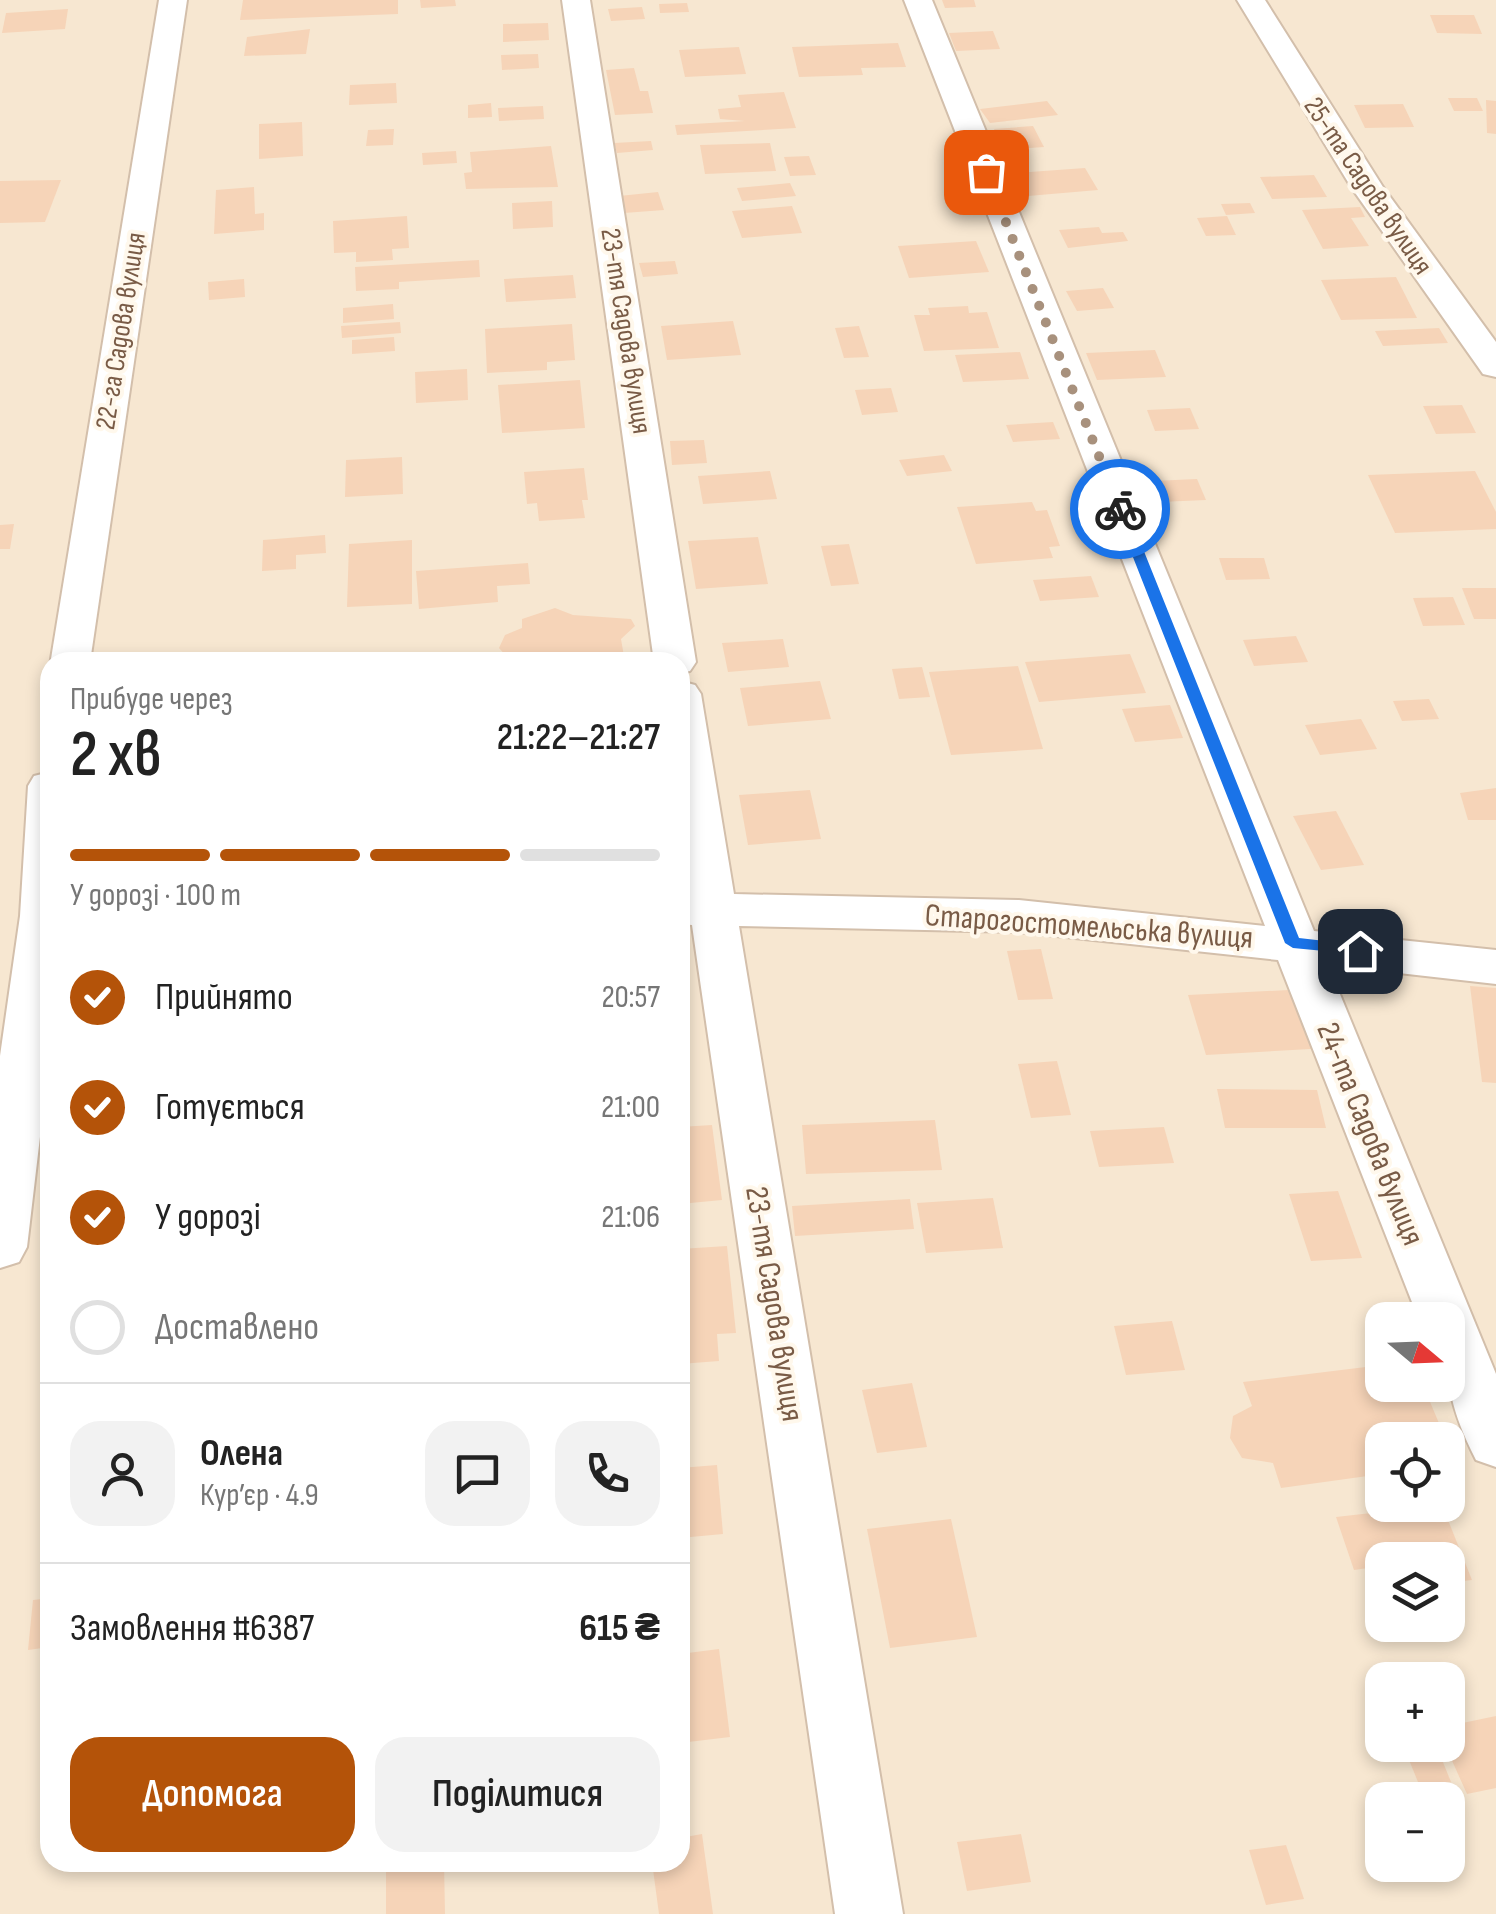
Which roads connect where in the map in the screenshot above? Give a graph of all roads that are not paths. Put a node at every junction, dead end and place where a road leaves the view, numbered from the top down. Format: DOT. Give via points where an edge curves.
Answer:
graph roads {
  1 [pos="173,0"];
  2 [pos="576,0"];
  3 [pos="918,0"];
  4 [pos="1251,0"];
  5 [pos="1496,366"];
  6 [pos="72,652"];
  7 [pos="674,652"];
  8 [pos="690,828"];
  9 [pos="40,854"];
  10 [pos="696,909"];
  11 [pos="31,916"];
  12 [pos="1293,943"];
  13 [pos="1496,968"];
  14 [pos="0,1247"];
  15 [pos="1439,1302"];
  16 [pos="1465,1366"];
  17 [pos="1496,1443"];
  18 [pos="869,1914"];
  1 -- 6 [label="street, 22-га Садова вулиця"];
  2 -- 7 [label="street, 23-тя Садова вулиця"];
  3 -- 12 [label="street, 24-та Садова вулиця"];
  4 -- 5 [label="street, 25-та Садова вулиця" via="1303,91"];
  8 -- 10 [label="street, 23-тя Садова вулиця"];
  9 -- 11 [label="street"];
  10 -- 12 [label="street, Старогостомельська вулиця" via="1020,916"];
  10 -- 18 [label="street, 23-тя Садова вулиця"];
  11 -- 14 [label="street"];
  12 -- 13 [label="street, Старогостомельська вулиця"];
  12 -- 15 [label="street, 24-та Садова вулиця"];
  16 -- 17 [label="street, 24-та Садова вулиця"];
}
